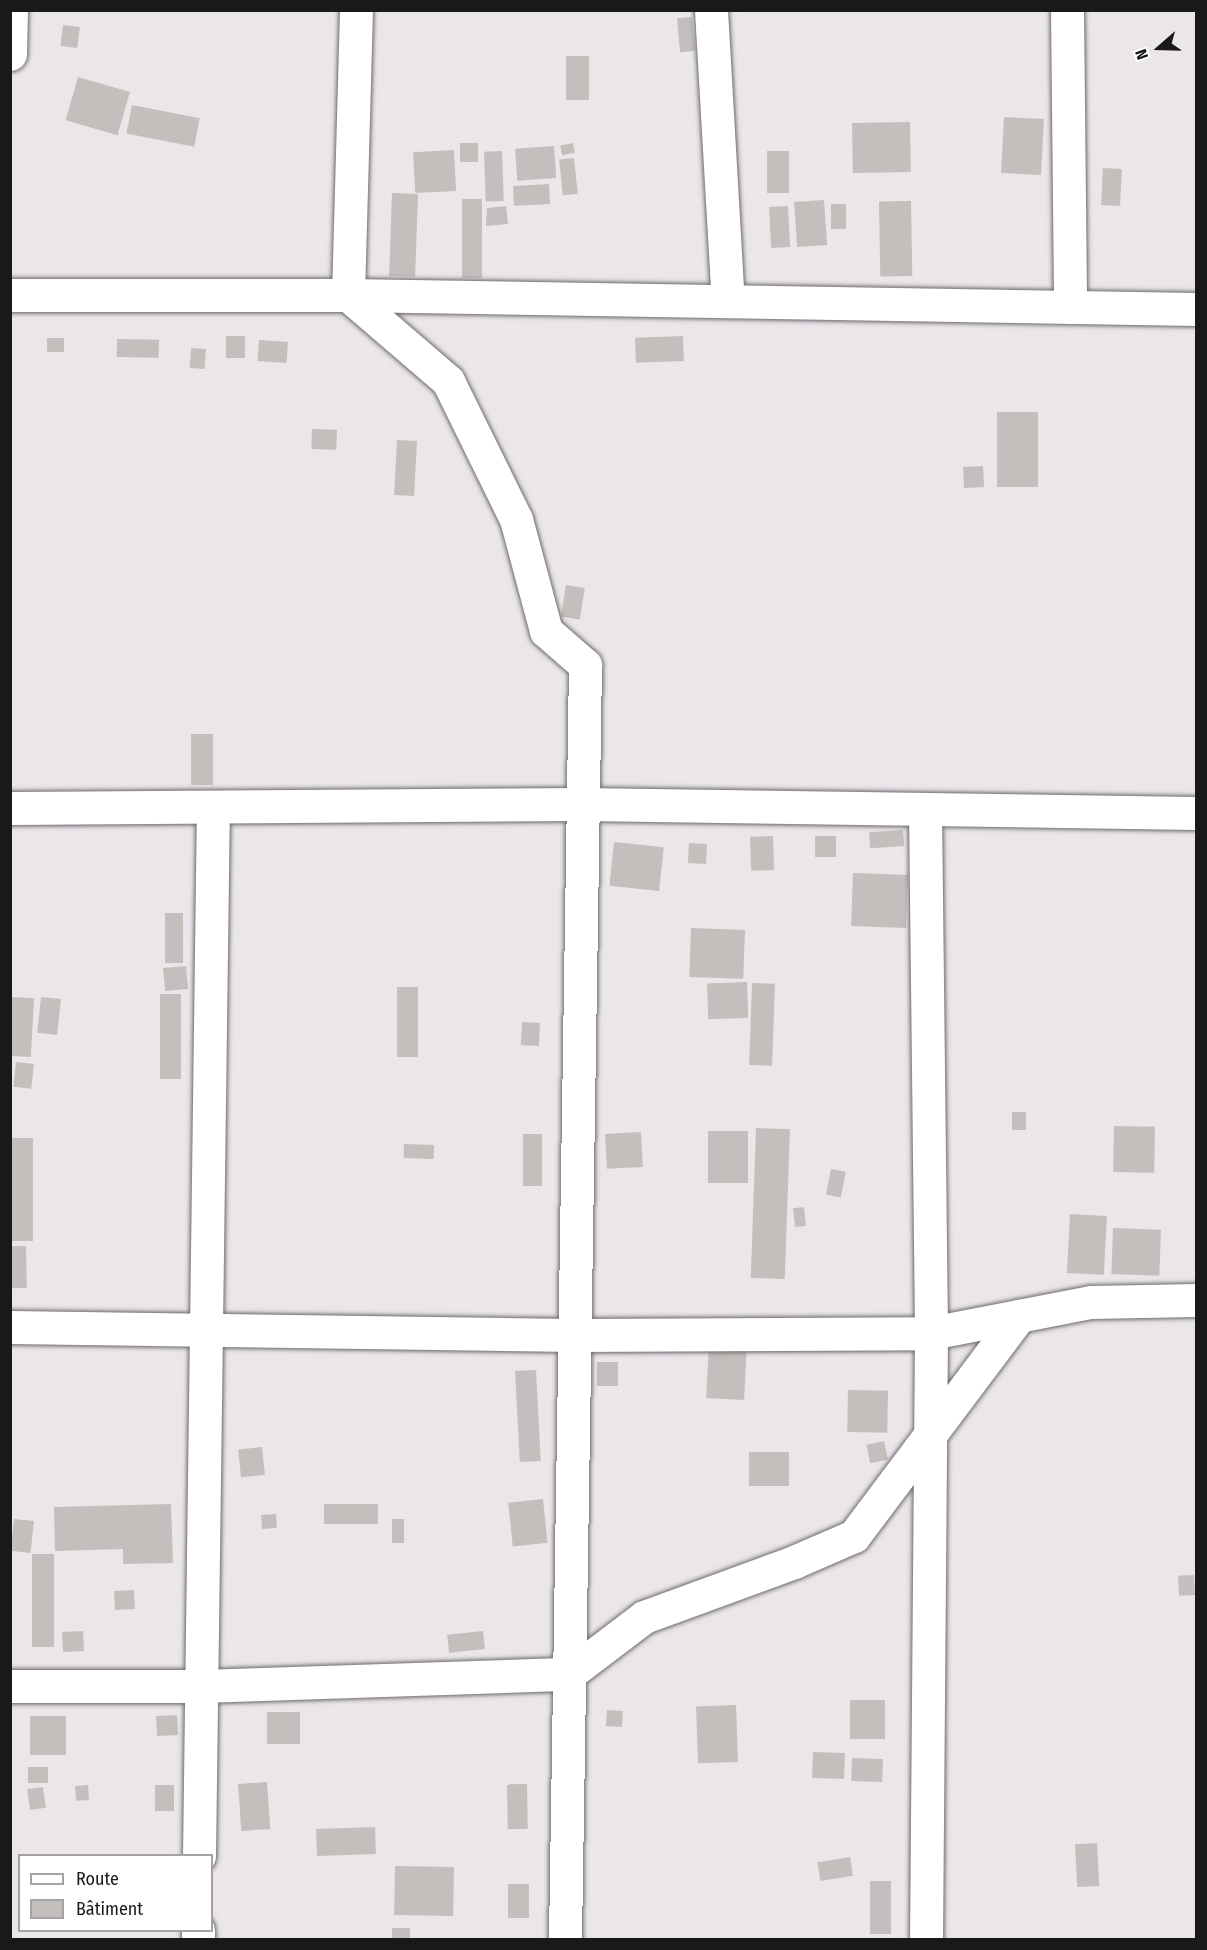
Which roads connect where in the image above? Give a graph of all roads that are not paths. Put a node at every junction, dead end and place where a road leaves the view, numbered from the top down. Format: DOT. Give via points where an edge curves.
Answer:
graph roads {
  1 [pos="11,10"];
  2 [pos="356,10"];
  3 [pos="711,10"];
  4 [pos="1066,10"];
  5 [pos="10,54"];
  6 [pos="10,295"];
  7 [pos="348,295"];
  8 [pos="728,301"];
  9 [pos="1070,306"];
  10 [pos="1197,309"];
  11 [pos="583,804"];
  12 [pos="213,807"];
  13 [pos="10,808"];
  14 [pos="925,809"];
  15 [pos="1197,813"];
  16 [pos="1197,1300"];
  17 [pos="1019,1316"];
  18 [pos="10,1327"];
  19 [pos="206,1330"];
  20 [pos="931,1333"];
  21 [pos="575,1335"];
  22 [pos="930,1430"];
  23 [pos="569,1674"];
  24 [pos="10,1686"];
  25 [pos="201,1686"];
  26 [pos="199,1854"];
  27 [pos="565,1940"];
  28 [pos="926,1940"];
  1 -- 5 [label="street"];
  2 -- 7 [label="street"];
  3 -- 8 [label="street"];
  4 -- 9 [label="street"];
  6 -- 7 [label="street"];
  7 -- 8 [label="street"];
  7 -- 11 [label="street" via="448,381 516,519 546,631 585,665"];
  8 -- 9 [label="street"];
  9 -- 10 [label="street"];
  11 -- 12 [label="street"];
  11 -- 14 [label="street"];
  11 -- 21 [label="street"];
  12 -- 13 [label="street"];
  12 -- 19 [label="street"];
  14 -- 15 [label="street"];
  14 -- 20 [label="street"];
  16 -- 17 [label="street" via="1091,1302"];
  17 -- 20 [label="street"];
  17 -- 22 [label="street"];
  18 -- 19 [label="street"];
  19 -- 21 [label="street"];
  19 -- 25 [label="street"];
  20 -- 21 [label="street"];
  20 -- 22 [label="street"];
  21 -- 23 [label="street"];
  22 -- 23 [label="street" via="854,1536 795,1562 644,1617"];
  22 -- 28 [label="street"];
  23 -- 25 [label="street"];
  23 -- 27 [label="street"];
  24 -- 25 [label="street"];
  25 -- 26 [label="street"];
}
